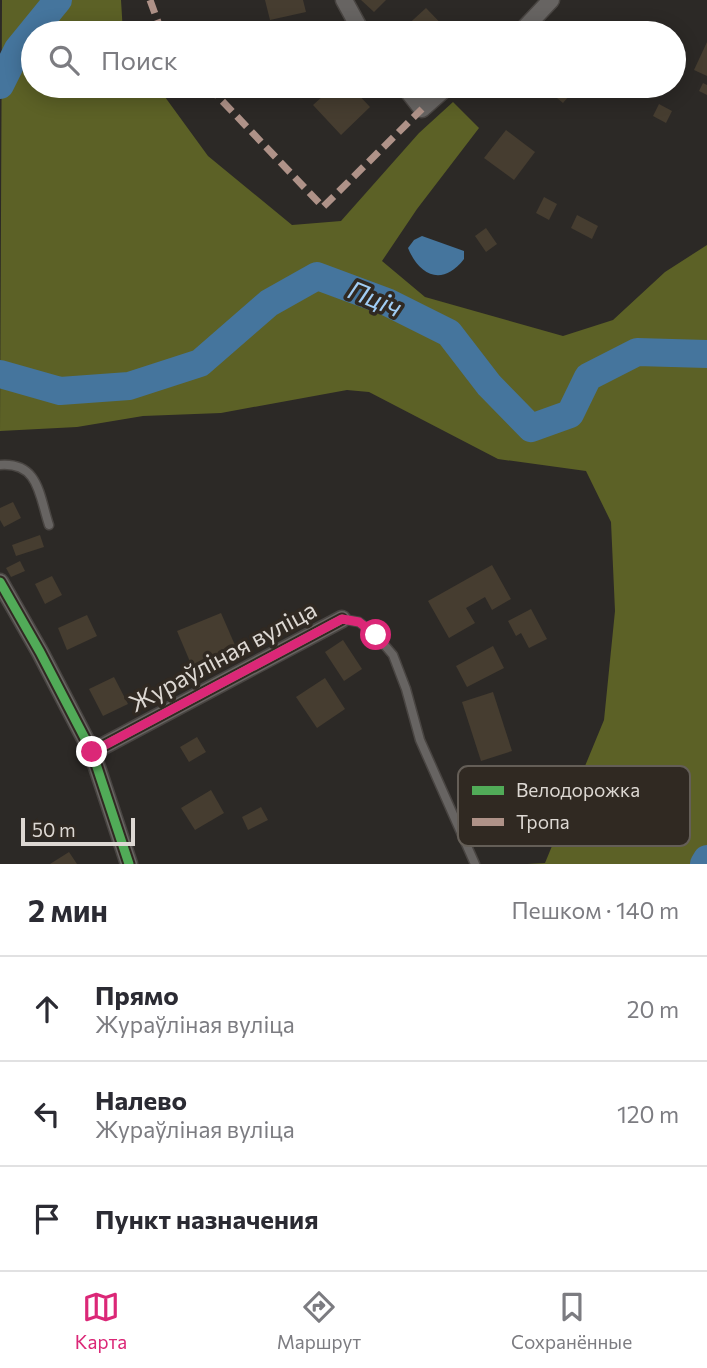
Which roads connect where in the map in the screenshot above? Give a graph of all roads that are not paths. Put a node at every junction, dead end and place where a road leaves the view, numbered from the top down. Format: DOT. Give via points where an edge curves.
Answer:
graph roads {
  1 [pos="344,0"];
  2 [pos="551,0"];
  3 [pos="355,21"];
  4 [pos="531,21"];
  5 [pos="413,98"];
  6 [pos="434,98"];
  7 [pos="0,465"];
  8 [pos="49,525"];
  9 [pos="0,582"];
  10 [pos="342,619"];
  11 [pos="92,752"];
  12 [pos="458,825"];
  13 [pos="467,846"];
  14 [pos="129,864"];
  15 [pos="475,864"];
  1 -- 3 [label="street"];
  2 -- 4 [label="street"];
  5 -- 6 [label="street" via="422,109"];
  7 -- 8 [label="lane" via="26,468"];
  9 -- 11 [label="street"];
  10 -- 11 [label="street, Жураўліная вуліца"];
  10 -- 12 [label="lane, Жураўліная вуліца" via="359,622 393,654 421,740"];
  11 -- 14 [label="street"];
  13 -- 15 [label="lane, Жураўліная вуліца"];
}
